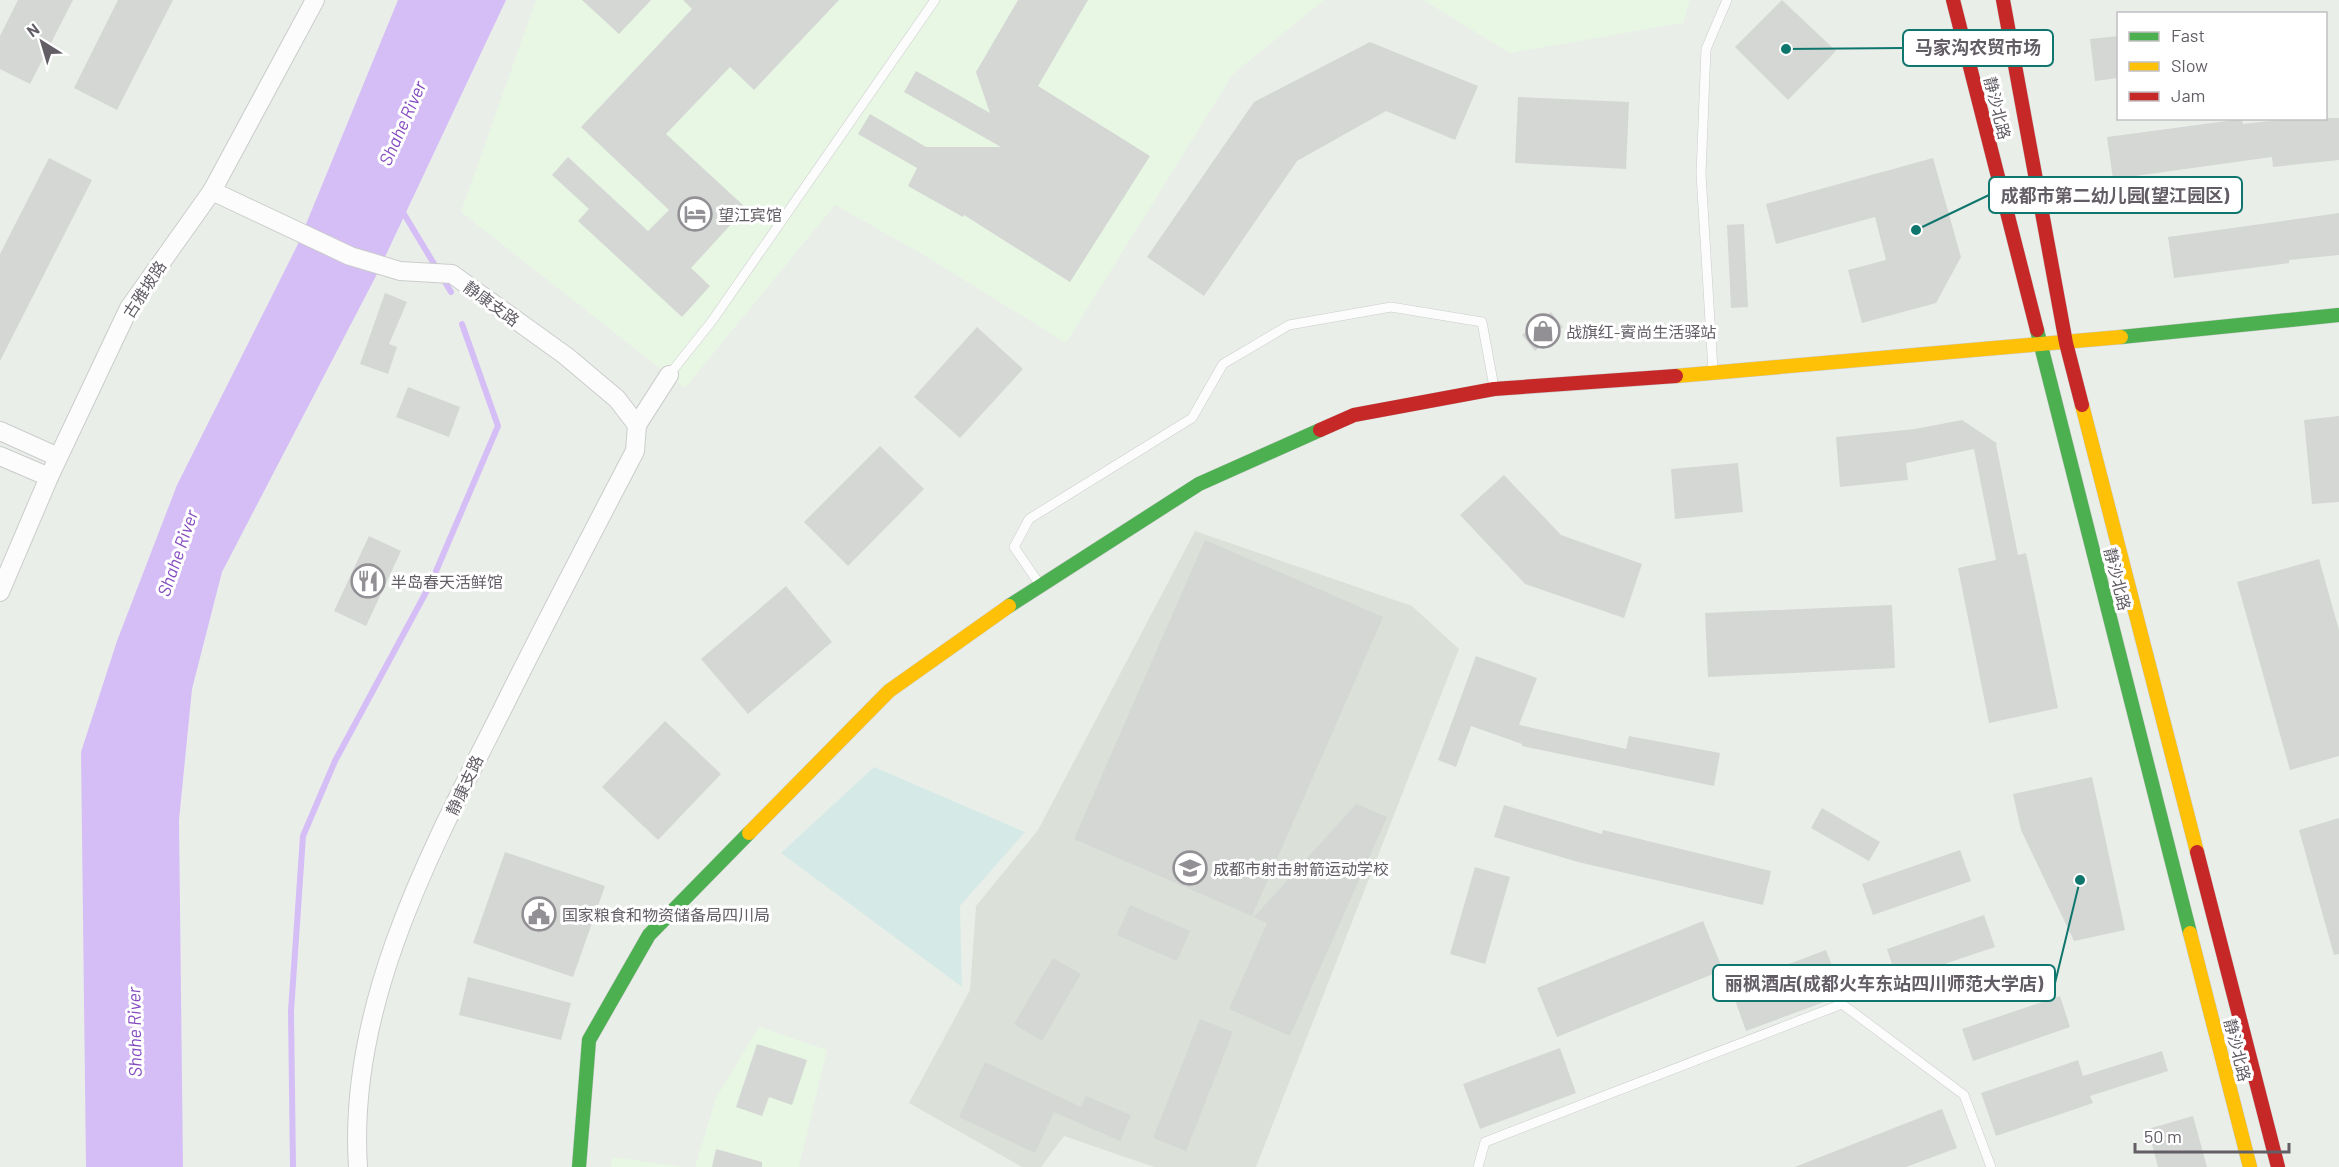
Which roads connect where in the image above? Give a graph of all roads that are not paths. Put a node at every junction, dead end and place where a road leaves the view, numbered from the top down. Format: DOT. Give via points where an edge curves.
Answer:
graph roads {
  1 [pos="315,0"];
  2 [pos="935,0"];
  3 [pos="1727,0"];
  4 [pos="1953,0"];
  5 [pos="2003,0"];
  6 [pos="212,190"];
  7 [pos="2339,315"];
  8 [pos="2040,343"];
  9 [pos="2066,344"];
  10 [pos="1713,373"];
  11 [pos="669,375"];
  12 [pos="1494,389"];
  13 [pos="637,425"];
  14 [pos="0,431"];
  15 [pos="0,456"];
  16 [pos="58,457"];
  17 [pos="49,477"];
  18 [pos="1039,584"];
  19 [pos="0,592"];
  20 [pos="358,1167"];
  21 [pos="579,1167"];
  22 [pos="1478,1167"];
  23 [pos="1991,1167"];
  24 [pos="2250,1167"];
  25 [pos="2278,1167"];
  1 -- 6 [label="street, 古雅坡路"];
  2 -- 11 [label="lane" via="712,321"];
  3 -- 10 [label="lane" via="1706,49 1701,174"];
  4 -- 8 [label="street, 静沙北路"];
  5 -- 9 [label="street, 静沙北路"];
  6 -- 13 [label="street, 静康支路" via="350,256 400,271 452,274 566,356 617,399"];
  6 -- 16 [label="street, 古雅坡路" via="129,308"];
  7 -- 9 [label="street"];
  8 -- 9 [label="street"];
  8 -- 10 [label="street"];
  8 -- 24 [label="street, 静沙北路"];
  9 -- 25 [label="street, 静沙北路"];
  10 -- 12 [label="street"];
  11 -- 13 [label="street, 静康支路"];
  12 -- 18 [label="street" via="1354,415 1199,484"];
  12 -- 18 [label="lane" via="1482,322 1391,307 1289,325 1223,364 1192,418 1029,519 1014,547"];
  13 -- 20 [label="street, 静康支路" via="635,451 464,784 389,953 365,1047 356,1146"];
  14 -- 16 [label="street"];
  15 -- 17 [label="street"];
  16 -- 17 [label="street, 古雅坡路"];
  17 -- 19 [label="street, 古雅坡路"];
  18 -- 21 [label="street" via="889,691 648,935 588,1040"];
  22 -- 23 [label="lane" via="1485,1142 1842,1004 1964,1095"];
}
